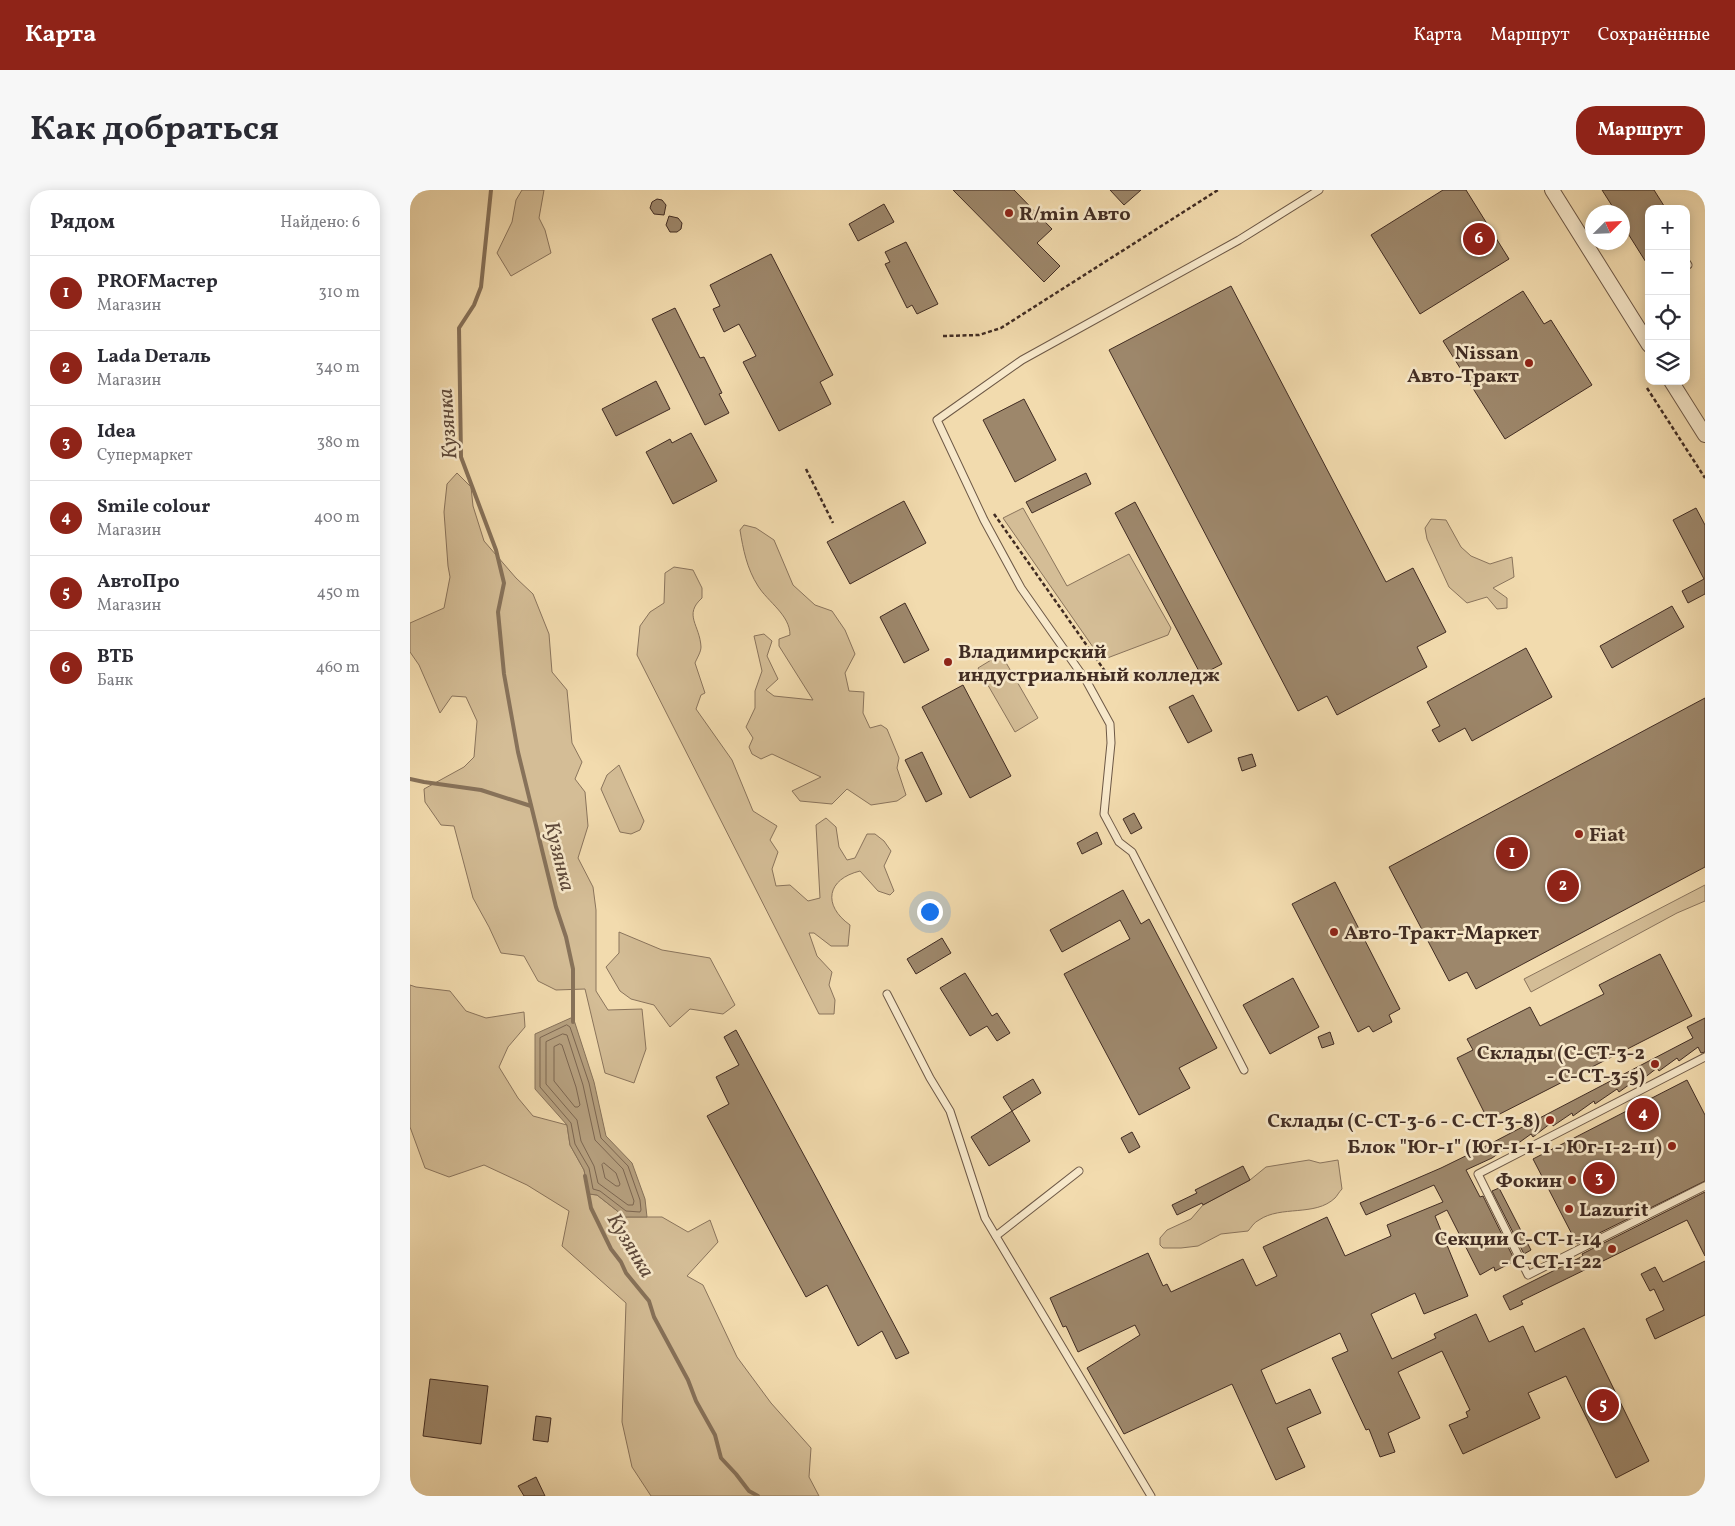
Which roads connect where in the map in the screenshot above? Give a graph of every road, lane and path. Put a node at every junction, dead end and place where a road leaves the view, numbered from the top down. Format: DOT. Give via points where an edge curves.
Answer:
graph roads {
  1 [pos="1218,190"];
  2 [pos="1319,190"];
  3 [pos="1552,190"];
  4 [pos="943,336"];
  5 [pos="1646,340"];
  6 [pos="1674,385"];
  7 [pos="1647,388"];
  8 [pos="1705,435"];
  9 [pos="806,469"];
  10 [pos="1705,478"];
  11 [pos="994,514"];
  12 [pos="833,523"];
  13 [pos="1107,674"];
  14 [pos="887,994"];
  15 [pos="1705,1057"];
  16 [pos="1244,1070"];
  17 [pos="1079,1172"];
  18 [pos="1705,1186"];
  19 [pos="996,1236"];
  20 [pos="1151,1496"];
  1 -- 4 [label="path" via="1001,328 979,335"];
  2 -- 16 [label="lane" via="1239,240 1022,360 937,420 984,520 1021,588 1087,682 1110,724 1104,814 1118,842 1132,852"];
  3 -- 5 [label="street"];
  6 -- 8 [label="street"];
  7 -- 10 [label="path"];
  9 -- 12 [label="path"];
  11 -- 13 [label="path"];
  14 -- 19 [label="lane" via="950,1111 985,1218"];
  15 -- 18 [label="lane" via="1478,1174 1528,1275"];
  17 -- 19 [label="lane"];
  19 -- 20 [label="lane"];
}
